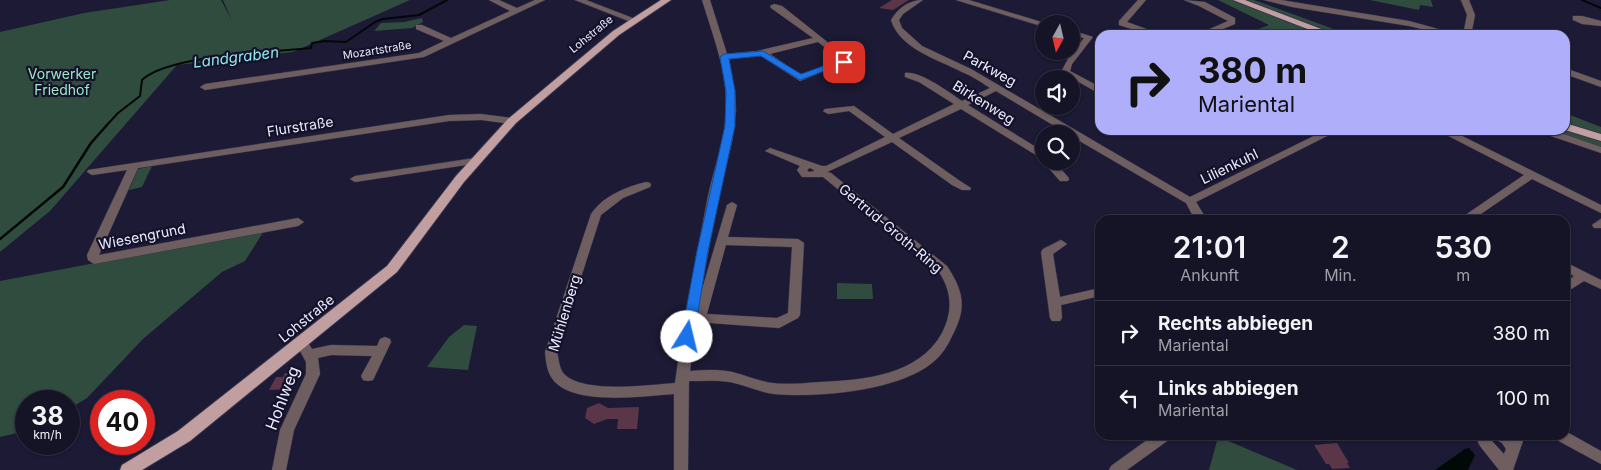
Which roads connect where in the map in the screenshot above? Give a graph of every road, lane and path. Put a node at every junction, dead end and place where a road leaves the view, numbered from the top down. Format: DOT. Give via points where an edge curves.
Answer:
graph roads {
  1 [pos="493,0"];
  2 [pos="541,0"];
  3 [pos="579,0"];
  4 [pos="667,0"];
  5 [pos="706,0"];
  6 [pos="919,0"];
  7 [pos="960,0"];
  8 [pos="1142,0"];
  9 [pos="1188,0"];
  10 [pos="1237,0"];
  11 [pos="1268,0"];
  12 [pos="1465,0"];
  13 [pos="774,6"];
  14 [pos="516,12"];
  15 [pos="634,20"];
  16 [pos="1035,21"];
  17 [pos="419,27"];
  18 [pos="1144,30"];
  19 [pos="1214,30"];
  20 [pos="1320,30"];
  21 [pos="1437,30"];
  22 [pos="1468,30"];
  23 [pos="1080,34"];
  24 [pos="820,40"];
  25 [pos="452,42"];
  26 [pos="1080,49"];
  27 [pos="763,53"];
  28 [pos="724,57"];
  29 [pos="1072,60"];
  30 [pos="1570,73"];
  31 [pos="908,75"];
  32 [pos="1601,84"];
  33 [pos="205,88"];
  34 [pos="996,88"];
  35 [pos="1095,88"];
  36 [pos="962,104"];
  37 [pos="828,111"];
  38 [pos="512,121"];
  39 [pos="1570,128"];
  40 [pos="1324,135"];
  41 [pos="1452,135"];
  42 [pos="1557,135"];
  43 [pos="891,138"];
  44 [pos="1601,138"];
  45 [pos="1035,150"];
  46 [pos="1601,150"];
  47 [pos="770,151"];
  48 [pos="475,161"];
  49 [pos="134,165"];
  50 [pos="1056,170"];
  51 [pos="820,171"];
  52 [pos="92,172"];
  53 [pos="1531,175"];
  54 [pos="355,178"];
  55 [pos="1064,180"];
  56 [pos="646,185"];
  57 [pos="966,188"];
  58 [pos="1190,201"];
  59 [pos="732,205"];
  60 [pos="1601,209"];
  61 [pos="1198,215"];
  62 [pos="1477,215"];
  63 [pos="298,222"];
  64 [pos="723,241"];
  65 [pos="1061,244"];
  66 [pos="1570,269"];
  67 [pos="1583,276"];
  68 [pos="1570,285"];
  69 [pos="1601,285"];
  70 [pos="1095,293"];
  71 [pos="1055,302"];
  72 [pos="695,317"];
  73 [pos="1056,318"];
  74 [pos="300,342"];
  75 [pos="310,355"];
  76 [pos="368,376"];
  77 [pos="681,382"];
  78 [pos="1158,440"];
  79 [pos="1485,440"];
  80 [pos="1569,440"];
  81 [pos="1516,441"];
  82 [pos="1601,458"];
  83 [pos="1506,469"];
  84 [pos="128,470"];
  85 [pos="279,470"];
  86 [pos="681,470"];
  87 [pos="1116,470"];
  1 -- 14 [label="street"];
  2 -- 14 [label="street, Mozartstraße"];
  3 -- 15 [label="street"];
  4 -- 15 [label="main road, Lohstraße"];
  5 -- 28 [label="street"];
  6 -- 34 [label="street, Parkweg" via="896,15 898,29 919,48"];
  7 -- 16 [label="street"];
  8 -- 18 [label="street" via="1122,23"];
  9 -- 19 [label="street" via="1203,4 1232,20 1231,24"];
  10 -- 20 [label="main road"];
  11 -- 21 [label="street" via="1398,20"];
  12 -- 22 [label="street" via="1471,14"];
  13 -- 24 [label="street"];
  14 -- 25 [label="street, Mozartstraße"];
  15 -- 38 [label="main road, Lohstraße"];
  17 -- 25 [label="street"];
  23 -- 26 [label="street" via="1089,37"];
  24 -- 27 [label="street"];
  24 -- 27 [label="street" via="846,60 800,78"];
  25 -- 33 [label="street, Mozartstraße" via="414,56"];
  27 -- 28 [label="street"];
  28 -- 72 [label="street" via="730,91 730,126"];
  29 -- 35 [label="street" via="1065,72"];
  30 -- 32 [label="street"];
  31 -- 36 [label="street, Birkenweg"];
  34 -- 36 [label="street, Gertrud-Groth-Ring"];
  34 -- 58 [label="street, Parkweg"];
  36 -- 43 [label="street, Gertrud-Groth-Ring"];
  36 -- 45 [label="street, Birkenweg"];
  37 -- 43 [label="street" via="851,108"];
  38 -- 48 [label="main road, Lohstraße"];
  38 -- 49 [label="street, Flurstraße" via="482,117 449,118"];
  39 -- 44 [label="main road"];
  40 -- 58 [label="street, Lilienkuhl"];
  41 -- 53 [label="street"];
  42 -- 46 [label="street"];
  43 -- 51 [label="street, Gertrud-Groth-Ring"];
  43 -- 57 [label="street"];
  47 -- 51 [label="street, Gertrud-Groth-Ring" via="813,165"];
  48 -- 54 [label="street"];
  48 -- 74 [label="main road, Lohstraße" via="392,269"];
  49 -- 52 [label="street, Flurstraße"];
  49 -- 63 [label="street, Wiesengrund" via="93,255 94,260"];
  50 -- 55 [label="street"];
  51 -- 77 [label="street, Gertrud-Groth-Ring" via="943,269 954,285 957,303 947,337 935,354 918,366 874,382 772,388 730,377"];
  53 -- 60 [label="street"];
  53 -- 62 [label="street"];
  56 -- 77 [label="street, Mühlenberg" via="619,195 596,214 550,359 559,378 594,392"];
  58 -- 61 [label="street, Parkweg"];
  59 -- 64 [label="street"];
  64 -- 72 [label="street"];
  64 -- 72 [label="street" via="798,243 794,315 779,323"];
  65 -- 71 [label="street" via="1047,252"];
  66 -- 67 [label="street"];
  67 -- 68 [label="street"];
  67 -- 69 [label="street"];
  70 -- 71 [label="street"];
  71 -- 73 [label="street"];
  72 -- 77 [label="street"];
  74 -- 75 [label="street, Hohlweg"];
  74 -- 84 [label="main road, Lohstraße" via="184,436"];
  75 -- 76 [label="street" via="331,350 382,347"];
  75 -- 85 [label="street, Hohlweg" via="313,374 287,430"];
  77 -- 86 [label="street"];
  78 -- 87 [label="street"];
  79 -- 83 [label="street"];
  80 -- 82 [label="street"];
  81 -- 83 [label="street"];
}
